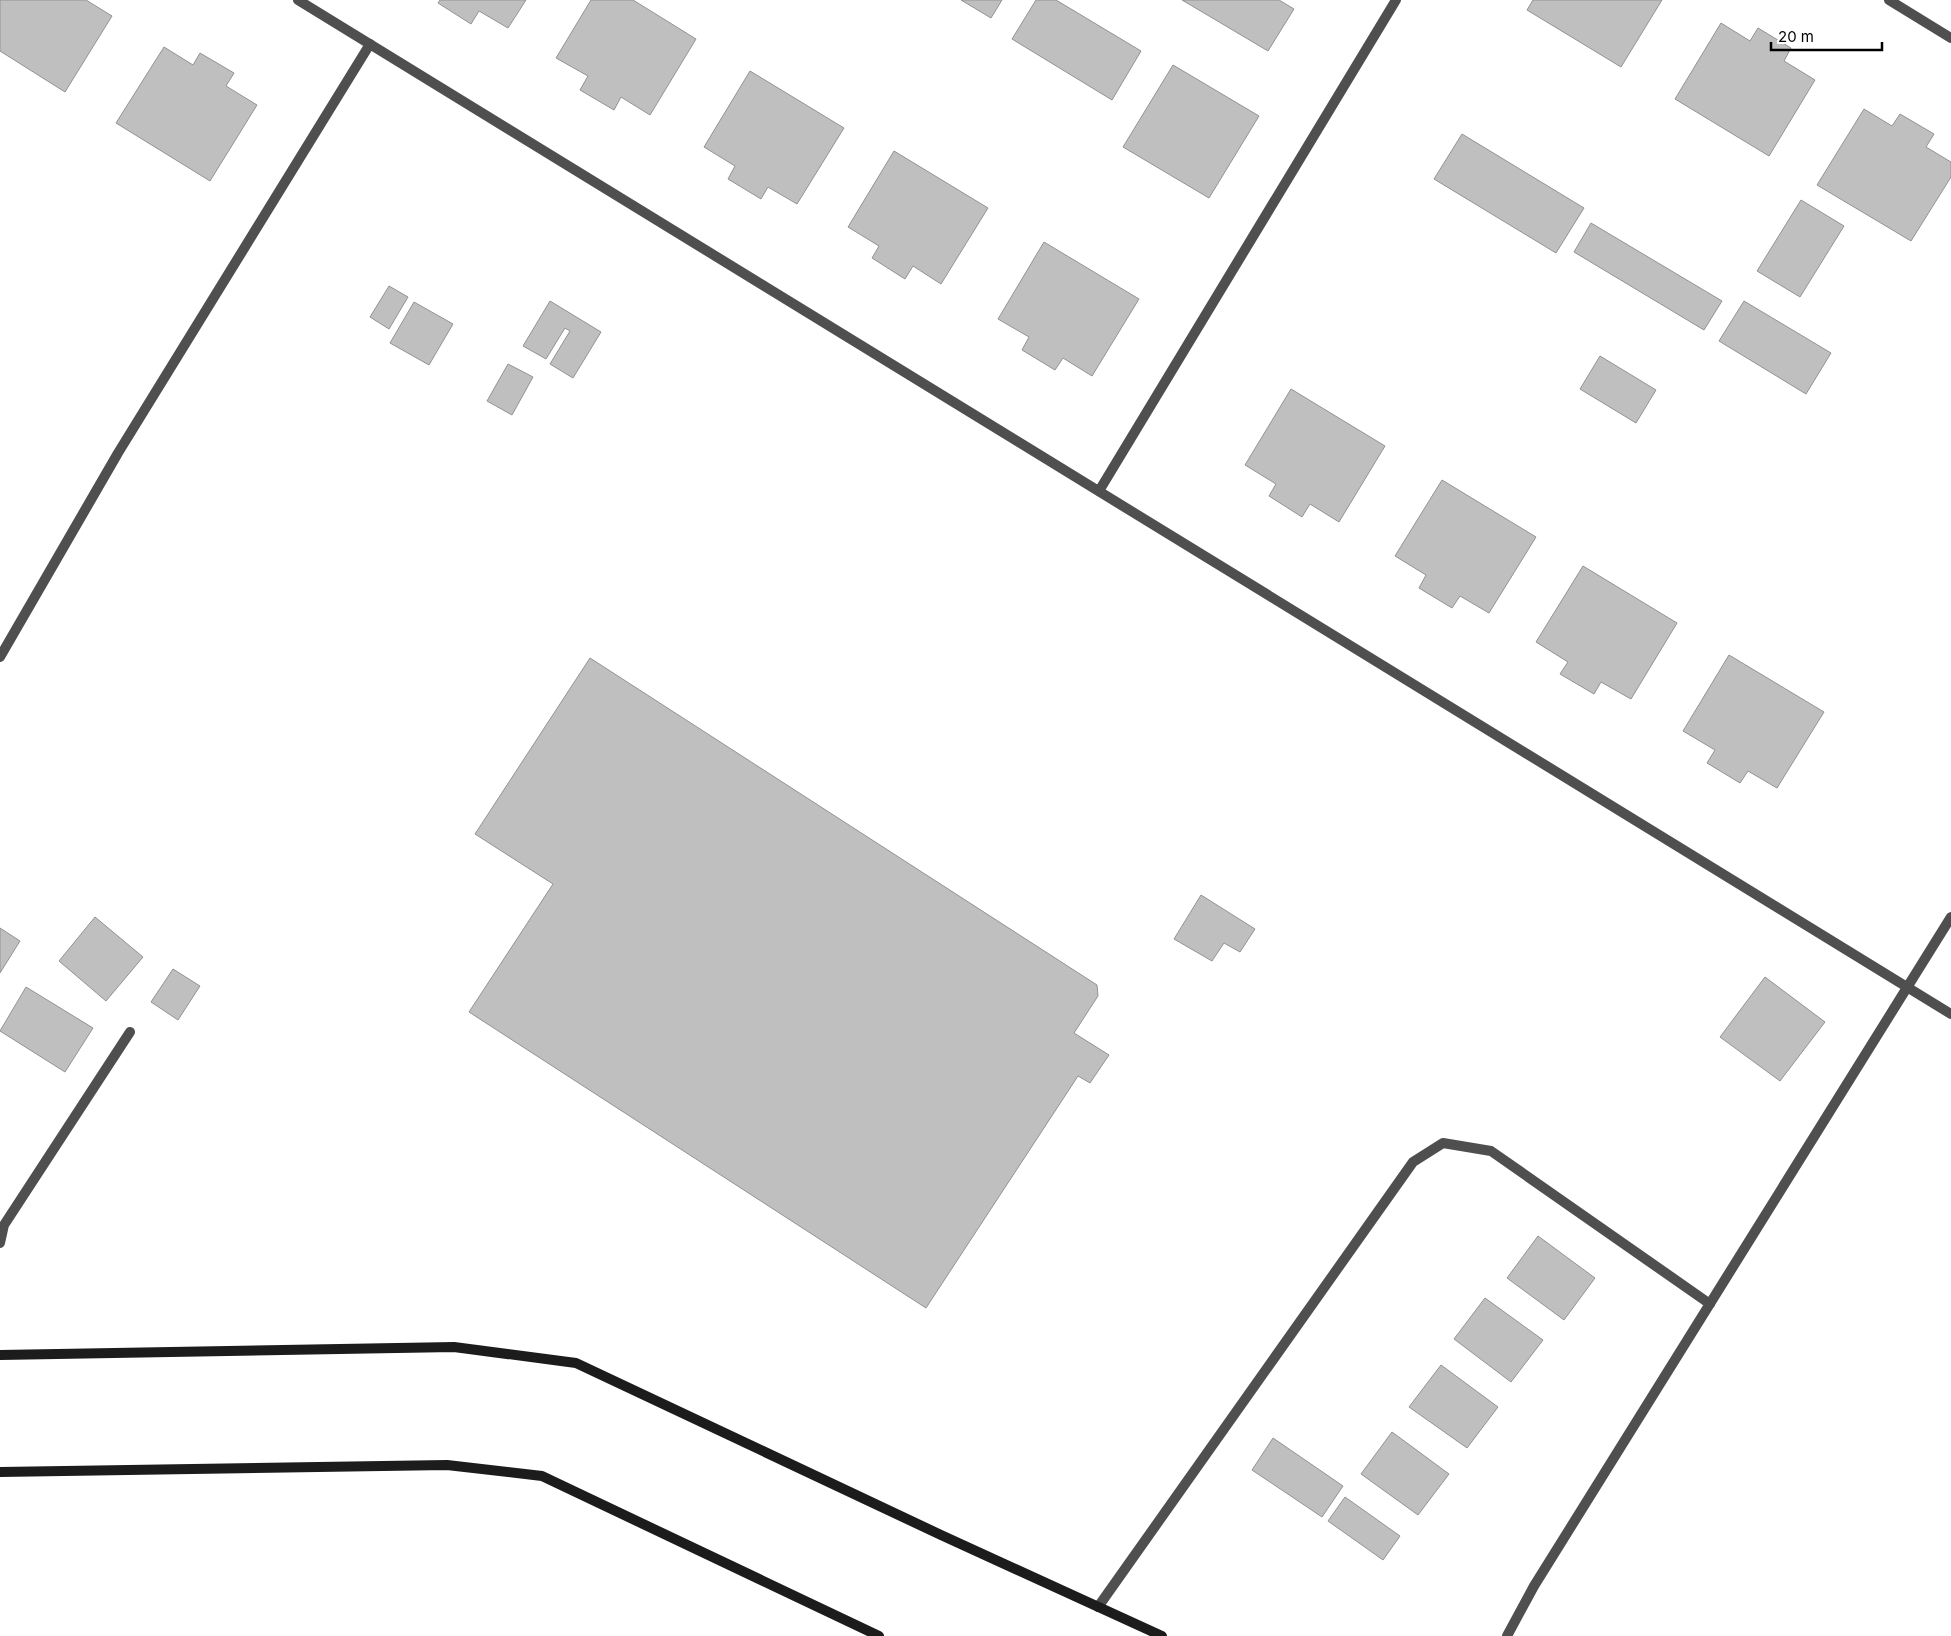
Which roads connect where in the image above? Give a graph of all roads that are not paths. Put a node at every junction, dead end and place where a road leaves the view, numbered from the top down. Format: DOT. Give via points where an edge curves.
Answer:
graph roads {
  1 [pos="298,0"];
  2 [pos="1396,0"];
  3 [pos="1889,0"];
  4 [pos="1951,38"];
  5 [pos="370,44"];
  6 [pos="1098,491"];
  7 [pos="0,657"];
  8 [pos="1951,917"];
  9 [pos="1907,987"];
  10 [pos="1951,1014"];
  11 [pos="130,1032"];
  12 [pos="0,1243"];
  13 [pos="1710,1304"];
  14 [pos="0,1355"];
  15 [pos="0,1472"];
  16 [pos="1098,1607"];
  17 [pos="879,1636"];
  18 [pos="1162,1636"];
  19 [pos="1507,1636"];
  1 -- 5 [label="street"];
  2 -- 6 [label="street"];
  3 -- 4 [label="street"];
  5 -- 6 [label="street"];
  5 -- 7 [label="street" via="118,453"];
  6 -- 9 [label="street"];
  8 -- 9 [label="street"];
  9 -- 10 [label="street"];
  9 -- 13 [label="street"];
  11 -- 12 [label="street" via="4,1225"];
  13 -- 16 [label="street" via="1491,1151 1444,1143 1413,1162"];
  13 -- 19 [label="street" via="1534,1586"];
  14 -- 16 [label="street" via="454,1347 576,1363"];
  15 -- 17 [label="street" via="447,1464 542,1476"];
  16 -- 18 [label="street"];
}
